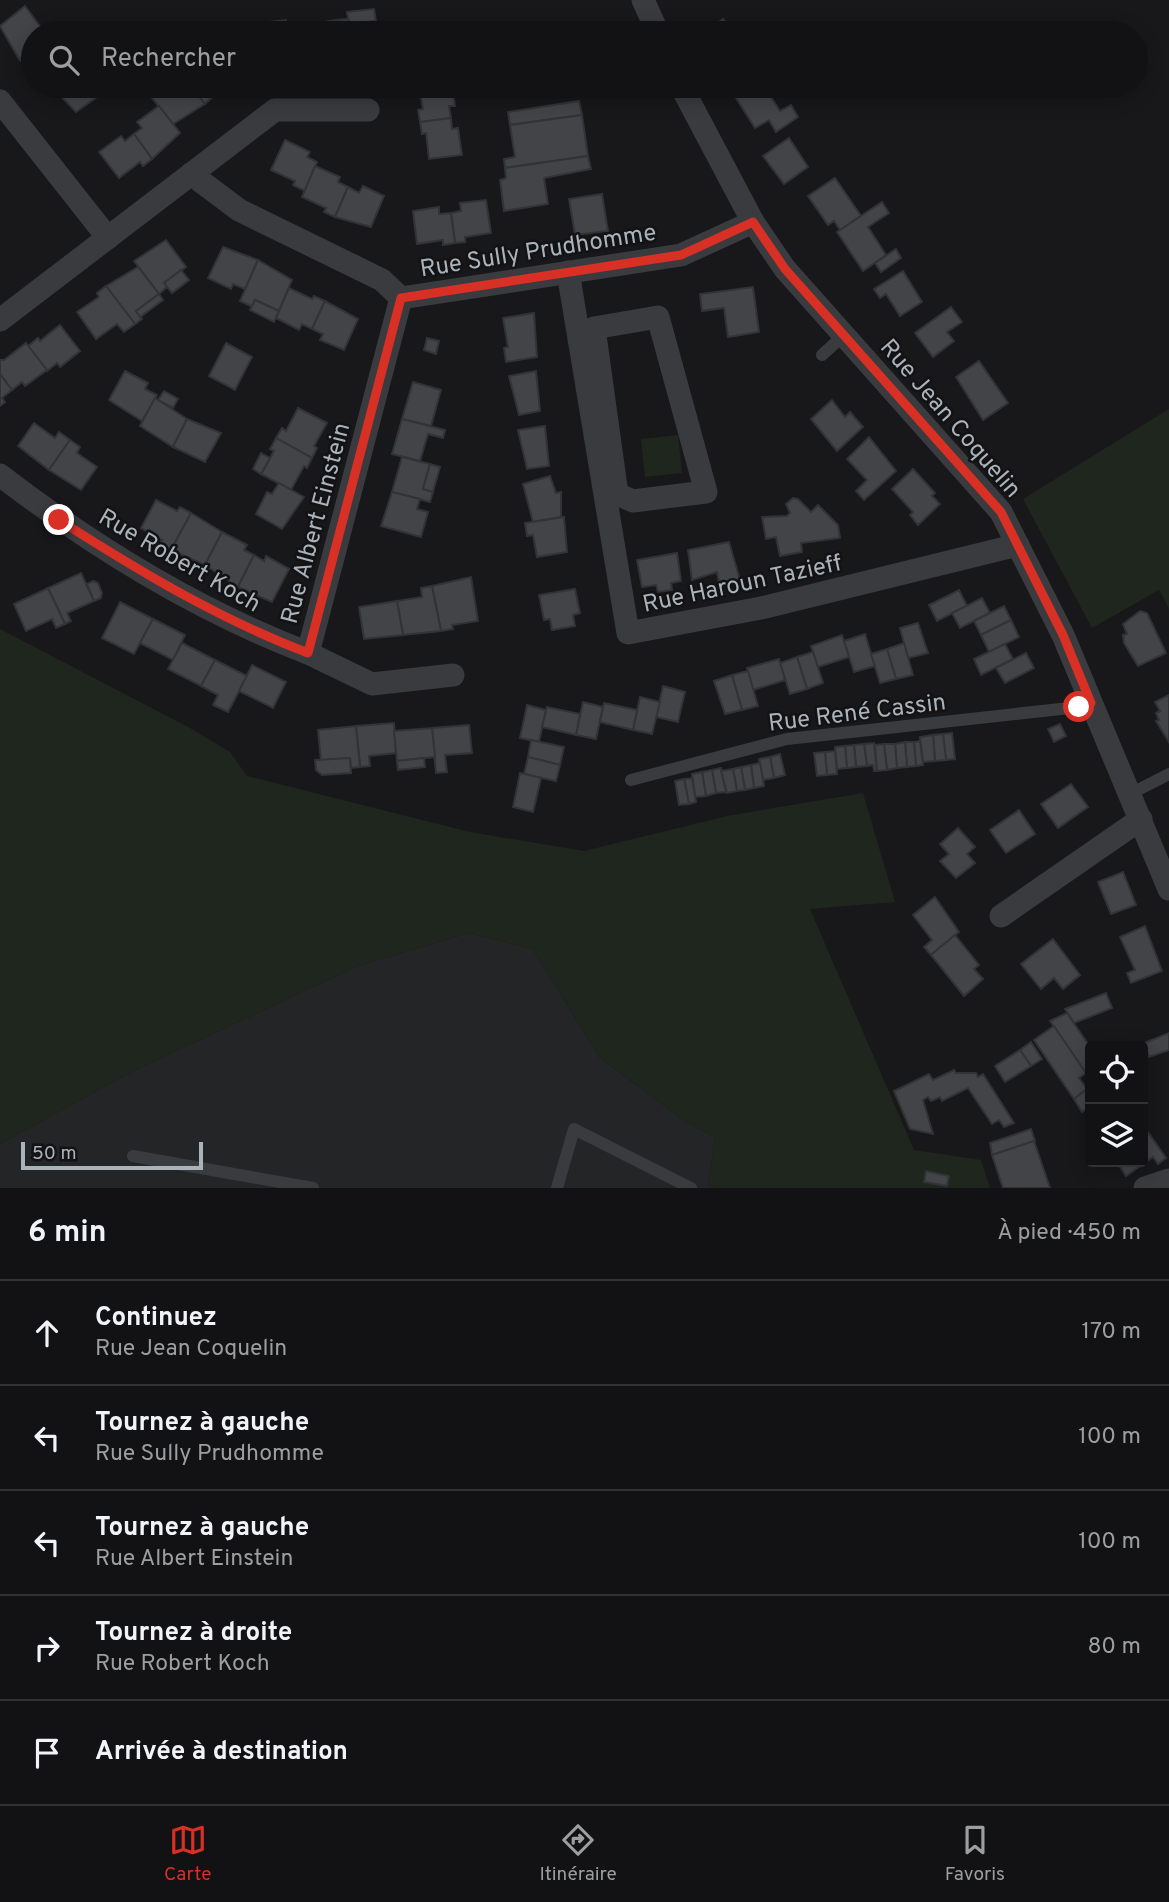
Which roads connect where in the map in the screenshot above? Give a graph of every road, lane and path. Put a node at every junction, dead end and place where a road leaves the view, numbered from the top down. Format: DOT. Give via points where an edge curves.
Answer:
graph roads {
  1 [pos="643,0"];
  2 [pos="653,21"];
  3 [pos="687,98"];
  4 [pos="0,102"];
  5 [pos="368,110"];
  6 [pos="191,174"];
  7 [pos="753,222"];
  8 [pos="108,238"];
  9 [pos="568,272"];
  10 [pos="401,298"];
  11 [pos="658,317"];
  12 [pos="0,320"];
  13 [pos="844,335"];
  14 [pos="822,355"];
  15 [pos="0,475"];
  16 [pos="1018,545"];
  17 [pos="308,653"];
  18 [pos="453,675"];
  19 [pos="1091,703"];
  20 [pos="1169,774"];
  21 [pos="631,780"];
  22 [pos="1130,794"];
  23 [pos="1142,819"];
  24 [pos="1169,889"];
  25 [pos="1001,916"];
  26 [pos="133,1156"];
  27 [pos="1169,1180"];
  28 [pos="313,1188"];
  29 [pos="557,1188"];
  30 [pos="691,1188"];
  31 [pos="1145,1188"];
  1 -- 2 [label="street"];
  3 -- 7 [label="street, Rue Jean Coquelin"];
  4 -- 8 [label="street"];
  5 -- 6 [label="street" via="275,110"];
  6 -- 8 [label="street"];
  6 -- 10 [label="street, Rue Sully Prudhomme" via="239,211 382,280"];
  7 -- 9 [label="street, Rue Sully Prudhomme" via="681,255"];
  7 -- 13 [label="street, Rue Jean Coquelin" via="785,269"];
  8 -- 12 [label="street"];
  9 -- 10 [label="street, Rue Sully Prudhomme"];
  9 -- 16 [label="street, Rue Haroun Tazieff" via="628,633 761,608"];
  10 -- 17 [label="street, Rue Albert Einstein"];
  11 -- 11 [label="street" via="594,328 617,494 633,501 706,492"];
  13 -- 14 [label="lane"];
  13 -- 16 [label="street, Rue Jean Coquelin" via="1001,512"];
  15 -- 17 [label="street, Rue Robert Koch" via="59,520 163,585 254,633"];
  16 -- 19 [label="street, Rue Jean Coquelin"];
  17 -- 18 [label="street, Rue Albert Einstein" via="372,684"];
  19 -- 21 [label="lane, Rue René Cassin" via="787,738"];
  19 -- 22 [label="street, Rue Jean Coquelin"];
  20 -- 22 [label="lane"];
  22 -- 23 [label="street, Rue Jean Coquelin"];
  23 -- 24 [label="street, Rue Jean Coquelin"];
  23 -- 25 [label="street"];
  26 -- 28 [label="lane"];
  27 -- 31 [label="street"];
  29 -- 30 [label="lane" via="574,1129"];
}
